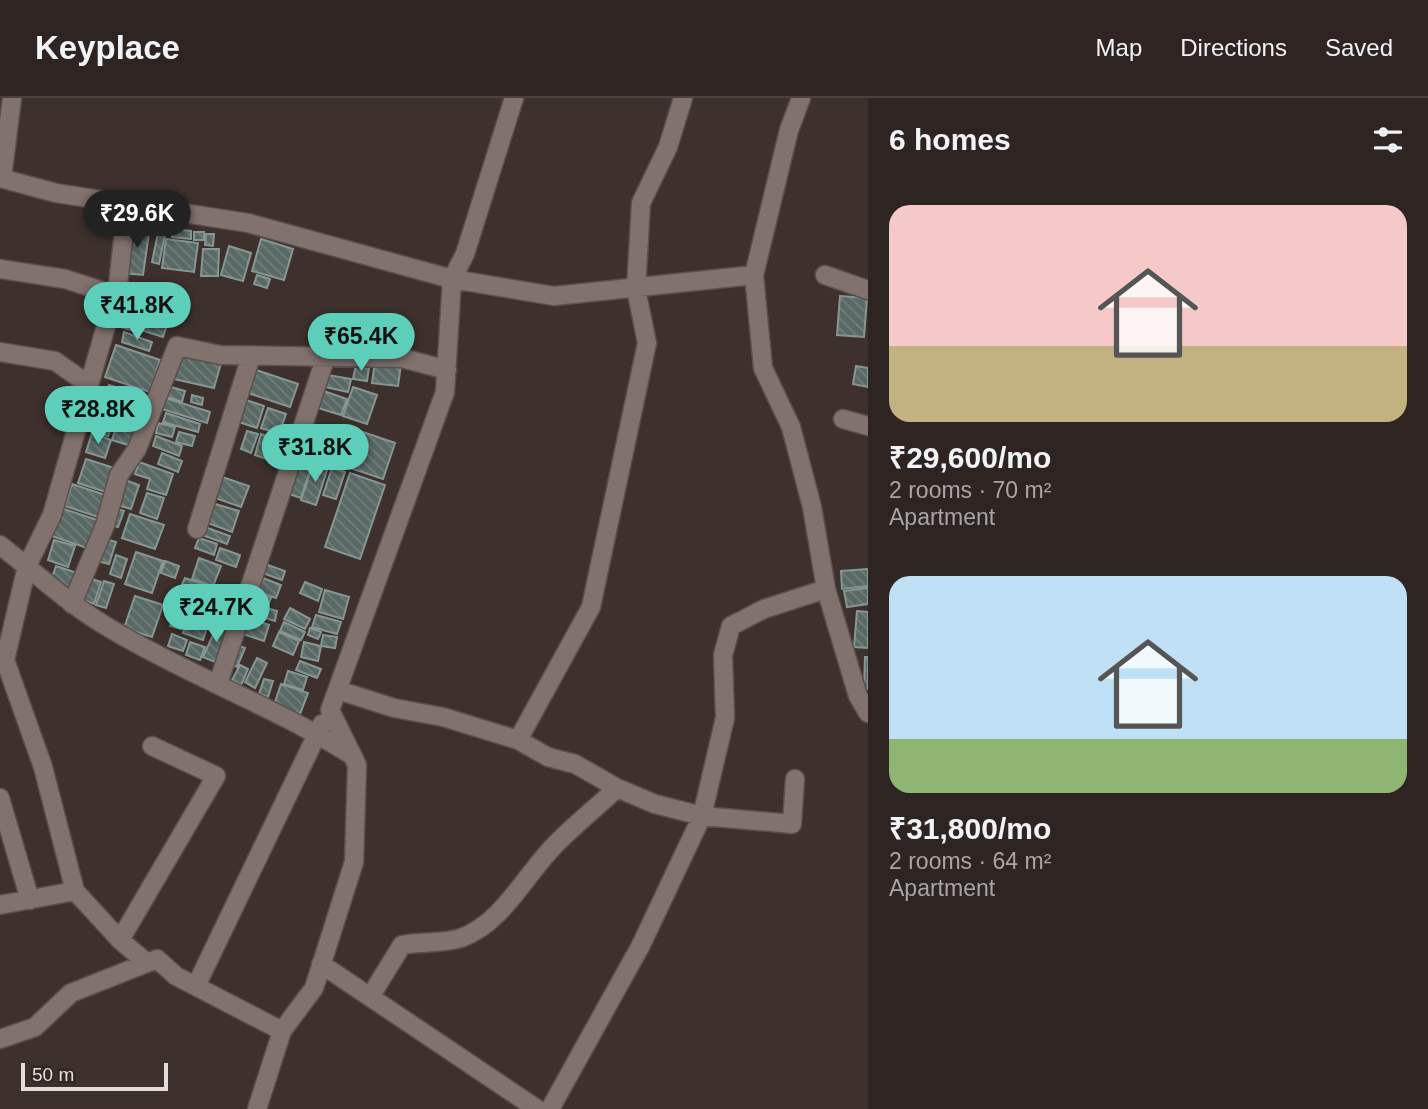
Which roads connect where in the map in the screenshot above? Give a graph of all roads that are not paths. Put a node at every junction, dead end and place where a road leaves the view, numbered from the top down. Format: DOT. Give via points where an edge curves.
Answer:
graph roads {
  1 [pos="12,98"];
  2 [pos="514,98"];
  3 [pos="683,98"];
  4 [pos="801,98"];
  5 [pos="1,178"];
  6 [pos="127,205"];
  7 [pos="0,269"];
  8 [pos="754,275"];
  9 [pos="825,275"];
  10 [pos="452,279"];
  11 [pos="636,289"];
  12 [pos="868,290"];
  13 [pos="115,295"];
  14 [pos="0,352"];
  15 [pos="251,356"];
  16 [pos="326,356"];
  17 [pos="447,370"];
  18 [pos="89,385"];
  19 [pos="842,419"];
  20 [pos="868,426"];
  21 [pos="197,529"];
  22 [pos="0,545"];
  23 [pos="27,566"];
  24 [pos="826,589"];
  25 [pos="72,604"];
  26 [pos="218,684"];
  27 [pos="338,690"];
  28 [pos="330,710"];
  29 [pos="868,713"];
  30 [pos="316,733"];
  31 [pos="518,740"];
  32 [pos="152,746"];
  33 [pos="353,756"];
  34 [pos="795,779"];
  35 [pos="617,788"];
  36 [pos="0,798"];
  37 [pos="702,816"];
  38 [pos="75,891"];
  39 [pos="30,900"];
  40 [pos="0,905"];
  41 [pos="120,940"];
  42 [pos="147,963"];
  43 [pos="321,964"];
  44 [pos="196,986"];
  45 [pos="370,997"];
  46 [pos="282,1031"];
  47 [pos="0,1039"];
  48 [pos="257,1109"];
  49 [pos="537,1109"];
  50 [pos="550,1109"];
  1 -- 5 [label="street"];
  2 -- 10 [label="street" via="465,254"];
  3 -- 11 [label="street" via="668,147 641,203"];
  4 -- 8 [label="street"];
  5 -- 6 [label="street"];
  6 -- 10 [label="street" via="248,223"];
  6 -- 13 [label="street"];
  7 -- 13 [label="street" via="65,279"];
  8 -- 11 [label="street"];
  8 -- 24 [label="street" via="763,368 791,427 812,506"];
  9 -- 12 [label="street"];
  10 -- 11 [label="street" via="554,296"];
  10 -- 17 [label="street"];
  11 -- 31 [label="street" via="647,343 591,607"];
  13 -- 18 [label="street"];
  14 -- 18 [label="street" via="55,361"];
  15 -- 16 [label="street"];
  15 -- 21 [label="street"];
  15 -- 25 [label="street" via="220,355 177,345 137,449 120,475"];
  16 -- 17 [label="street" via="401,358"];
  16 -- 26 [label="street"];
  17 -- 27 [label="street" via="445,392"];
  18 -- 23 [label="street" via="52,515"];
  19 -- 20 [label="street"];
  22 -- 23 [label="street"];
  23 -- 25 [label="street"];
  23 -- 38 [label="street" via="5,660 43,767"];
  24 -- 29 [label="street" via="858,695"];
  24 -- 37 [label="street" via="764,609 731,626 723,655 724,718"];
  25 -- 26 [label="street" via="111,630"];
  26 -- 30 [label="street"];
  27 -- 28 [label="street"];
  27 -- 31 [label="street"];
  28 -- 30 [label="street"];
  28 -- 33 [label="street"];
  30 -- 33 [label="street"];
  30 -- 44 [label="street"];
  31 -- 35 [label="street"];
  32 -- 41 [label="street" via="216,776"];
  33 -- 43 [label="street" via="357,765 354,862"];
  34 -- 37 [label="street" via="792,824"];
  35 -- 37 [label="street"];
  35 -- 45 [label="street" via="553,846 499,910 474,932 445,942 402,945"];
  36 -- 39 [label="street"];
  37 -- 50 [label="street" via="641,945"];
  38 -- 39 [label="street"];
  38 -- 41 [label="street"];
  39 -- 40 [label="street"];
  41 -- 42 [label="street"];
  42 -- 44 [label="street" via="157,959"];
  42 -- 47 [label="street" via="71,993 35,1027"];
  43 -- 45 [label="street"];
  43 -- 46 [label="street" via="314,988"];
  44 -- 46 [label="street"];
  45 -- 49 [label="street"];
  46 -- 48 [label="street"];
}
